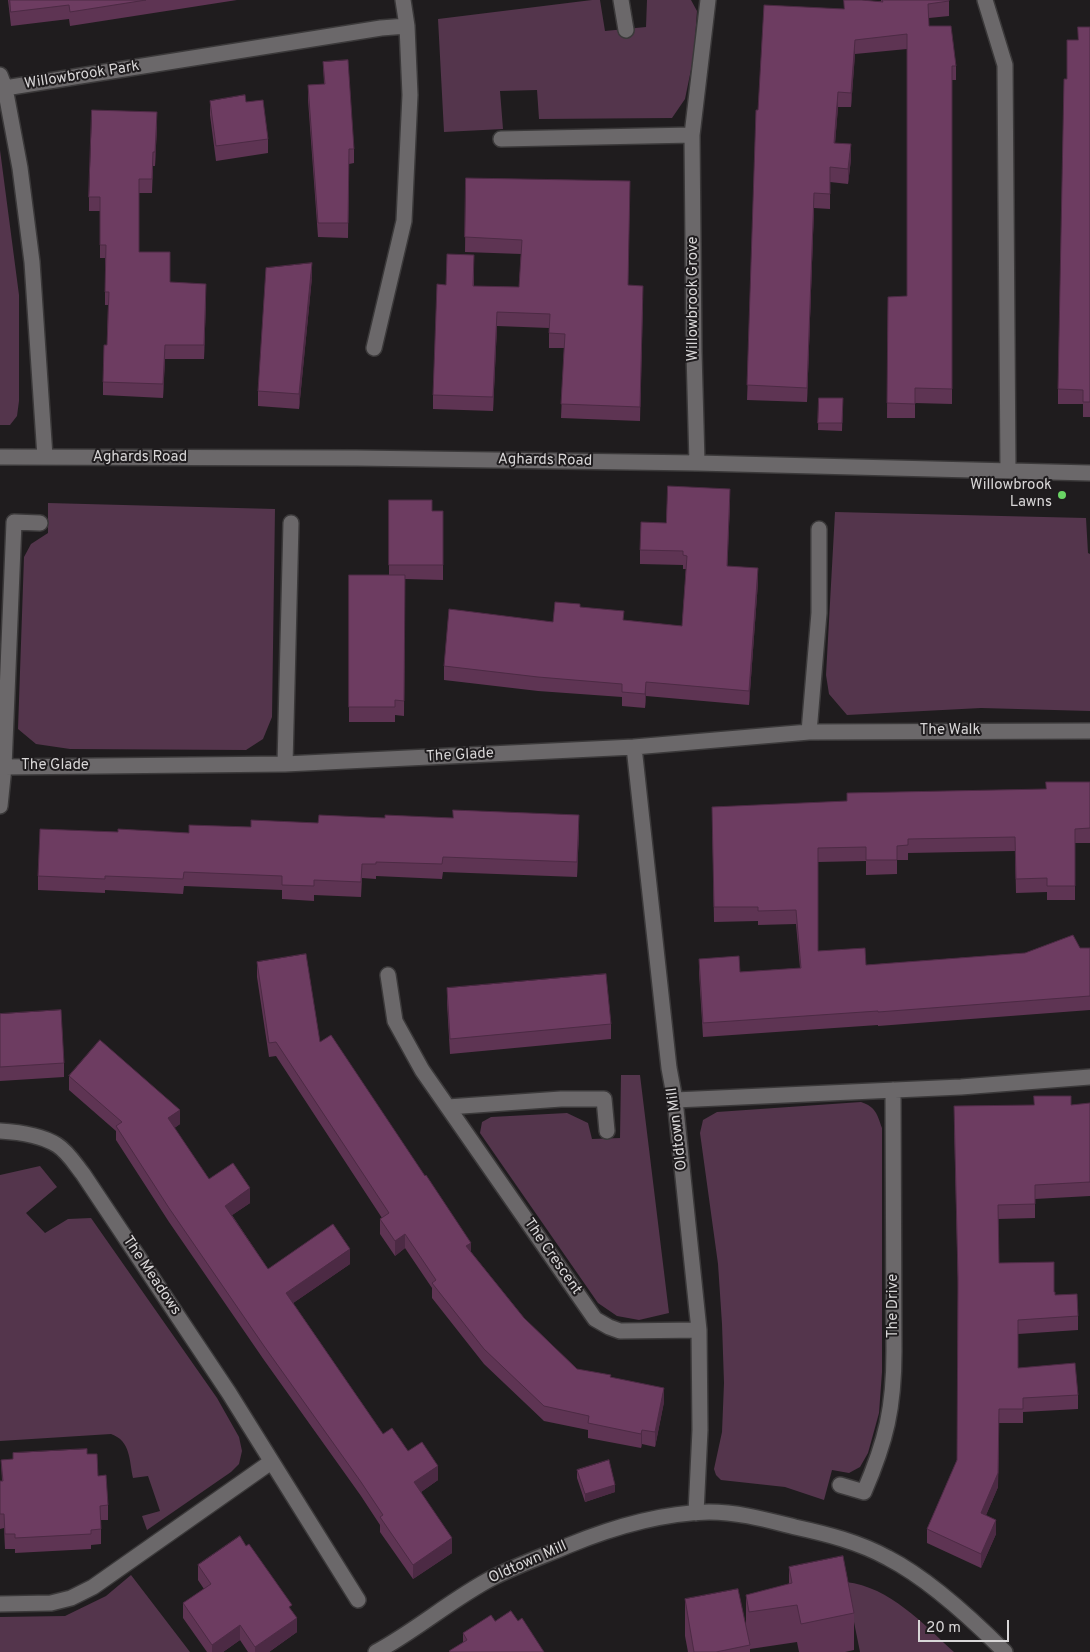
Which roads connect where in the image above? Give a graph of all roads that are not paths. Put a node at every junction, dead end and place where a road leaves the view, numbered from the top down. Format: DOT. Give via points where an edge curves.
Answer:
graph roads {
  1 [pos="404,0"];
  2 [pos="621,0"];
  3 [pos="708,0"];
  4 [pos="985,0"];
  5 [pos="407,26"];
  6 [pos="626,30"];
  7 [pos="3,82"];
  8 [pos="692,135"];
  9 [pos="501,139"];
  10 [pos="374,348"];
  11 [pos="0,457"];
  12 [pos="45,458"];
  13 [pos="697,463"];
  14 [pos="1008,471"];
  15 [pos="1090,473"];
  16 [pos="40,523"];
  17 [pos="291,523"];
  18 [pos="819,529"];
  19 [pos="1090,731"];
  20 [pos="809,732"];
  21 [pos="634,747"];
  22 [pos="286,764"];
  23 [pos="4,766"];
  24 [pos="0,806"];
  25 [pos="388,975"];
  26 [pos="1090,1076"];
  27 [pos="893,1090"];
  28 [pos="675,1100"];
  29 [pos="448,1107"];
  30 [pos="0,1130"];
  31 [pos="606,1131"];
  32 [pos="699,1330"];
  33 [pos="271,1462"];
  34 [pos="840,1485"];
  35 [pos="696,1513"];
  36 [pos="358,1600"];
  37 [pos="0,1604"];
  38 [pos="385,1650"];
  39 [pos="1006,1652"];
  1 -- 5 [label="street"];
  2 -- 6 [label="street"];
  3 -- 8 [label="street, Willowbrook Grove"];
  4 -- 14 [label="street" via="1005,65"];
  5 -- 7 [label="street, Willowbrook Park"];
  5 -- 10 [label="street" via="410,95 404,221"];
  7 -- 12 [label="street, Willowbrook Park" via="20,168 32,262"];
  8 -- 9 [label="street"];
  8 -- 13 [label="street, Willowbrook Grove"];
  11 -- 12 [label="street, Aghards Road"];
  12 -- 13 [label="street, Aghards Road"];
  13 -- 14 [label="street, Aghards Road"];
  14 -- 15 [label="street, Aghards Road"];
  16 -- 23 [label="street, The Glade" via="14,522"];
  17 -- 22 [label="street"];
  18 -- 20 [label="street" via="819,613"];
  19 -- 20 [label="street, The Walk"];
  20 -- 21 [label="street, The Walk"];
  21 -- 22 [label="street, The Glade"];
  21 -- 28 [label="street, Oldtown Mill"];
  22 -- 23 [label="street, The Glade"];
  23 -- 24 [label="street, The Glade"];
  25 -- 29 [label="street, The Crescent" via="395,1020 422,1070"];
  26 -- 27 [label="street"];
  27 -- 28 [label="street"];
  27 -- 34 [label="street, The Drive" via="894,1385 891,1413 864,1492"];
  28 -- 32 [label="street, Oldtown Mill"];
  29 -- 31 [label="street" via="604,1099"];
  29 -- 32 [label="street, The Crescent" via="595,1319 620,1331"];
  30 -- 33 [label="street, The Meadows" via="39,1138 56,1145 69,1156 224,1385"];
  32 -- 35 [label="street, Oldtown Mill" via="700,1430"];
  33 -- 36 [label="street, The Meadows"];
  33 -- 37 [label="street" via="94,1587 51,1603"];
  35 -- 38 [label="street, Oldtown Mill" via="626,1524 546,1553 473,1589"];
  35 -- 39 [label="street, Oldtown Mill" via="756,1517 821,1533 874,1551 928,1584"];
}
